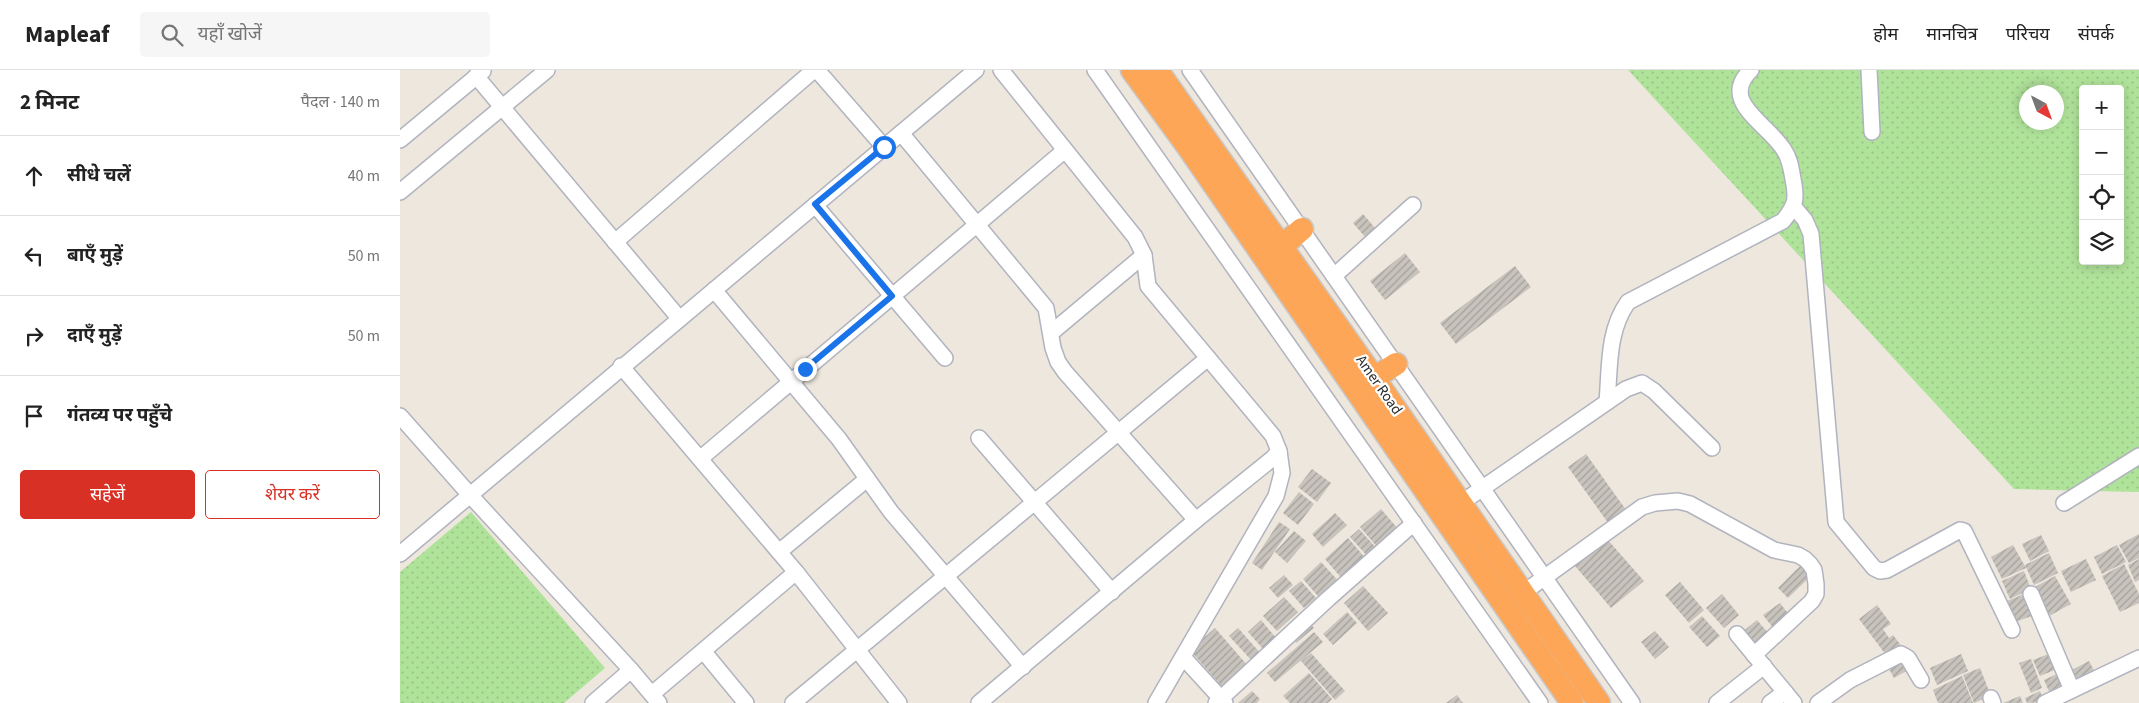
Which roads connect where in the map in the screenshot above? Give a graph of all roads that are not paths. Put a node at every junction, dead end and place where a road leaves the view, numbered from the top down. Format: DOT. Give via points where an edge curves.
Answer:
graph roads {
  1 [pos="547,70"];
  2 [pos="816,70"];
  3 [pos="976,70"];
  4 [pos="1001,70"];
  5 [pos="1096,70"];
  6 [pos="1132,70"];
  7 [pos="1157,70"];
  8 [pos="1190,70"];
  9 [pos="1751,70"];
  10 [pos="1869,70"];
  11 [pos="480,73"];
  12 [pos="502,107"];
  13 [pos="1872,132"];
  14 [pos="402,133"];
  15 [pos="901,133"];
  16 [pos="884,147"];
  17 [pos="1065,150"];
  18 [pos="400,192"];
  19 [pos="815,204"];
  20 [pos="1413,204"];
  21 [pos="1794,207"];
  22 [pos="977,224"];
  23 [pos="1302,229"];
  24 [pos="615,242"];
  25 [pos="1282,246"];
  26 [pos="1144,255"];
  27 [pos="1334,276"];
  28 [pos="714,290"];
  29 [pos="892,296"];
  30 [pos="679,318"];
  31 [pos="1051,333"];
  32 [pos="945,358"];
  33 [pos="1208,358"];
  34 [pos="1396,364"];
  35 [pos="622,366"];
  36 [pos="1374,378"];
  37 [pos="791,381"];
  38 [pos="1607,402"];
  39 [pos="400,416"];
  40 [pos="1119,432"];
  41 [pos="979,438"];
  42 [pos="1712,448"];
  43 [pos="1278,451"];
  44 [pos="2139,456"];
  45 [pos="701,458"];
  46 [pos="868,479"];
  47 [pos="1483,489"];
  48 [pos="470,495"];
  49 [pos="1034,502"];
  50 [pos="1461,503"];
  51 [pos="2064,503"];
  52 [pos="1196,520"];
  53 [pos="1414,523"];
  54 [pos="779,552"];
  55 [pos="400,554"];
  56 [pos="796,572"];
  57 [pos="946,576"];
  58 [pos="1545,578"];
  59 [pos="1112,592"];
  60 [pos="1523,593"];
  61 [pos="2032,594"];
  62 [pos="2012,630"];
  63 [pos="1737,634"];
  64 [pos="857,650"];
  65 [pos="704,652"];
  66 [pos="1183,657"];
  67 [pos="2139,658"];
  68 [pos="1759,660"];
  69 [pos="1023,666"];
  70 [pos="631,670"];
  71 [pos="1921,680"];
  72 [pos="2072,690"];
  73 [pos="655,698"];
  74 [pos="1789,698"];
  75 [pos="1221,702"];
  76 [pos="593,703"];
  77 [pos="746,703"];
  78 [pos="793,703"];
  79 [pos="899,703"];
  80 [pos="980,703"];
  81 [pos="1156,703"];
  82 [pos="1540,703"];
  83 [pos="1572,703"];
  84 [pos="1599,703"];
  85 [pos="1632,703"];
  86 [pos="1717,703"];
  87 [pos="1770,703"];
  88 [pos="1818,703"];
  89 [pos="2045,703"];
  1 -- 12 [label="street"];
  2 -- 16 [label="street"];
  2 -- 24 [label="street"];
  3 -- 15 [label="street"];
  4 -- 17 [label="street"];
  5 -- 53 [label="street"];
  6 -- 83 [label="highway, Amer Road"];
  7 -- 25 [label="highway, Amer Road"];
  8 -- 23 [label="street"];
  9 -- 21 [label="street" via="1739,88 1743,106 1772,135 1790,160 1796,194"];
  10 -- 13 [label="street"];
  11 -- 12 [label="street"];
  11 -- 14 [label="street"];
  12 -- 18 [label="street"];
  12 -- 24 [label="street"];
  15 -- 16 [label="street"];
  15 -- 22 [label="street"];
  16 -- 19 [label="street"];
  17 -- 22 [label="street"];
  17 -- 26 [label="street" via="1135,237"];
  19 -- 28 [label="street"];
  19 -- 29 [label="street"];
  20 -- 27 [label="street"];
  21 -- 38 [label="street" via="1783,221 1628,302 1620,313 1611,347"];
  21 -- 62 [label="street" via="1811,234 1836,522 1880,571 1888,570 1960,530 1964,531"];
  22 -- 29 [label="street"];
  22 -- 31 [label="street" via="1042,302"];
  23 -- 25 [label="highway"];
  23 -- 27 [label="street"];
  24 -- 30 [label="street"];
  25 -- 36 [label="highway, Amer Road"];
  26 -- 31 [label="street"];
  26 -- 33 [label="street" via="1148,286"];
  27 -- 34 [label="street"];
  28 -- 30 [label="street"];
  28 -- 37 [label="street"];
  29 -- 32 [label="street"];
  29 -- 37 [label="street"];
  30 -- 35 [label="street"];
  31 -- 40 [label="street" via="1058,362"];
  33 -- 40 [label="street"];
  33 -- 43 [label="street" via="1272,436"];
  34 -- 36 [label="highway"];
  34 -- 47 [label="street"];
  35 -- 45 [label="street"];
  35 -- 48 [label="street"];
  36 -- 50 [label="highway, Amer Road"];
  37 -- 45 [label="street"];
  37 -- 46 [label="street" via="840,439"];
  38 -- 42 [label="street" via="1642,383"];
  38 -- 47 [label="street"];
  39 -- 48 [label="street"];
  40 -- 49 [label="street"];
  40 -- 52 [label="street"];
  41 -- 49 [label="street"];
  43 -- 52 [label="street"];
  43 -- 66 [label="street" via="1282,473 1276,496"];
  44 -- 51 [label="street"];
  45 -- 54 [label="street"];
  46 -- 54 [label="street"];
  46 -- 57 [label="street" via="890,512"];
  47 -- 50 [label="street"];
  47 -- 58 [label="street"];
  48 -- 55 [label="street"];
  48 -- 70 [label="street"];
  49 -- 57 [label="street"];
  49 -- 59 [label="street"];
  50 -- 60 [label="highway, Amer Road"];
  52 -- 59 [label="street"];
  53 -- 75 [label="street" via="1328,598"];
  53 -- 82 [label="street"];
  54 -- 56 [label="street"];
  56 -- 64 [label="street"];
  56 -- 65 [label="street"];
  57 -- 64 [label="street"];
  57 -- 69 [label="street"];
  58 -- 60 [label="street"];
  58 -- 68 [label="street" via="1642,507 1667,501 1690,504 1774,550 1798,555 1814,570 1817,590 1812,601"];
  58 -- 85 [label="street"];
  59 -- 69 [label="street"];
  60 -- 84 [label="highway, Amer Road"];
  61 -- 72 [label="street"];
  63 -- 68 [label="street"];
  64 -- 78 [label="street"];
  64 -- 79 [label="street"];
  65 -- 73 [label="street"];
  65 -- 77 [label="street"];
  66 -- 75 [label="street"];
  66 -- 81 [label="street"];
  67 -- 72 [label="street"];
  68 -- 74 [label="street"];
  68 -- 86 [label="street"];
  69 -- 80 [label="street"];
  70 -- 73 [label="street"];
  70 -- 76 [label="street"];
  71 -- 88 [label="street" via="1908,658 1901,654 1850,680"];
  72 -- 89 [label="street"];
  74 -- 87 [label="street"];
}
